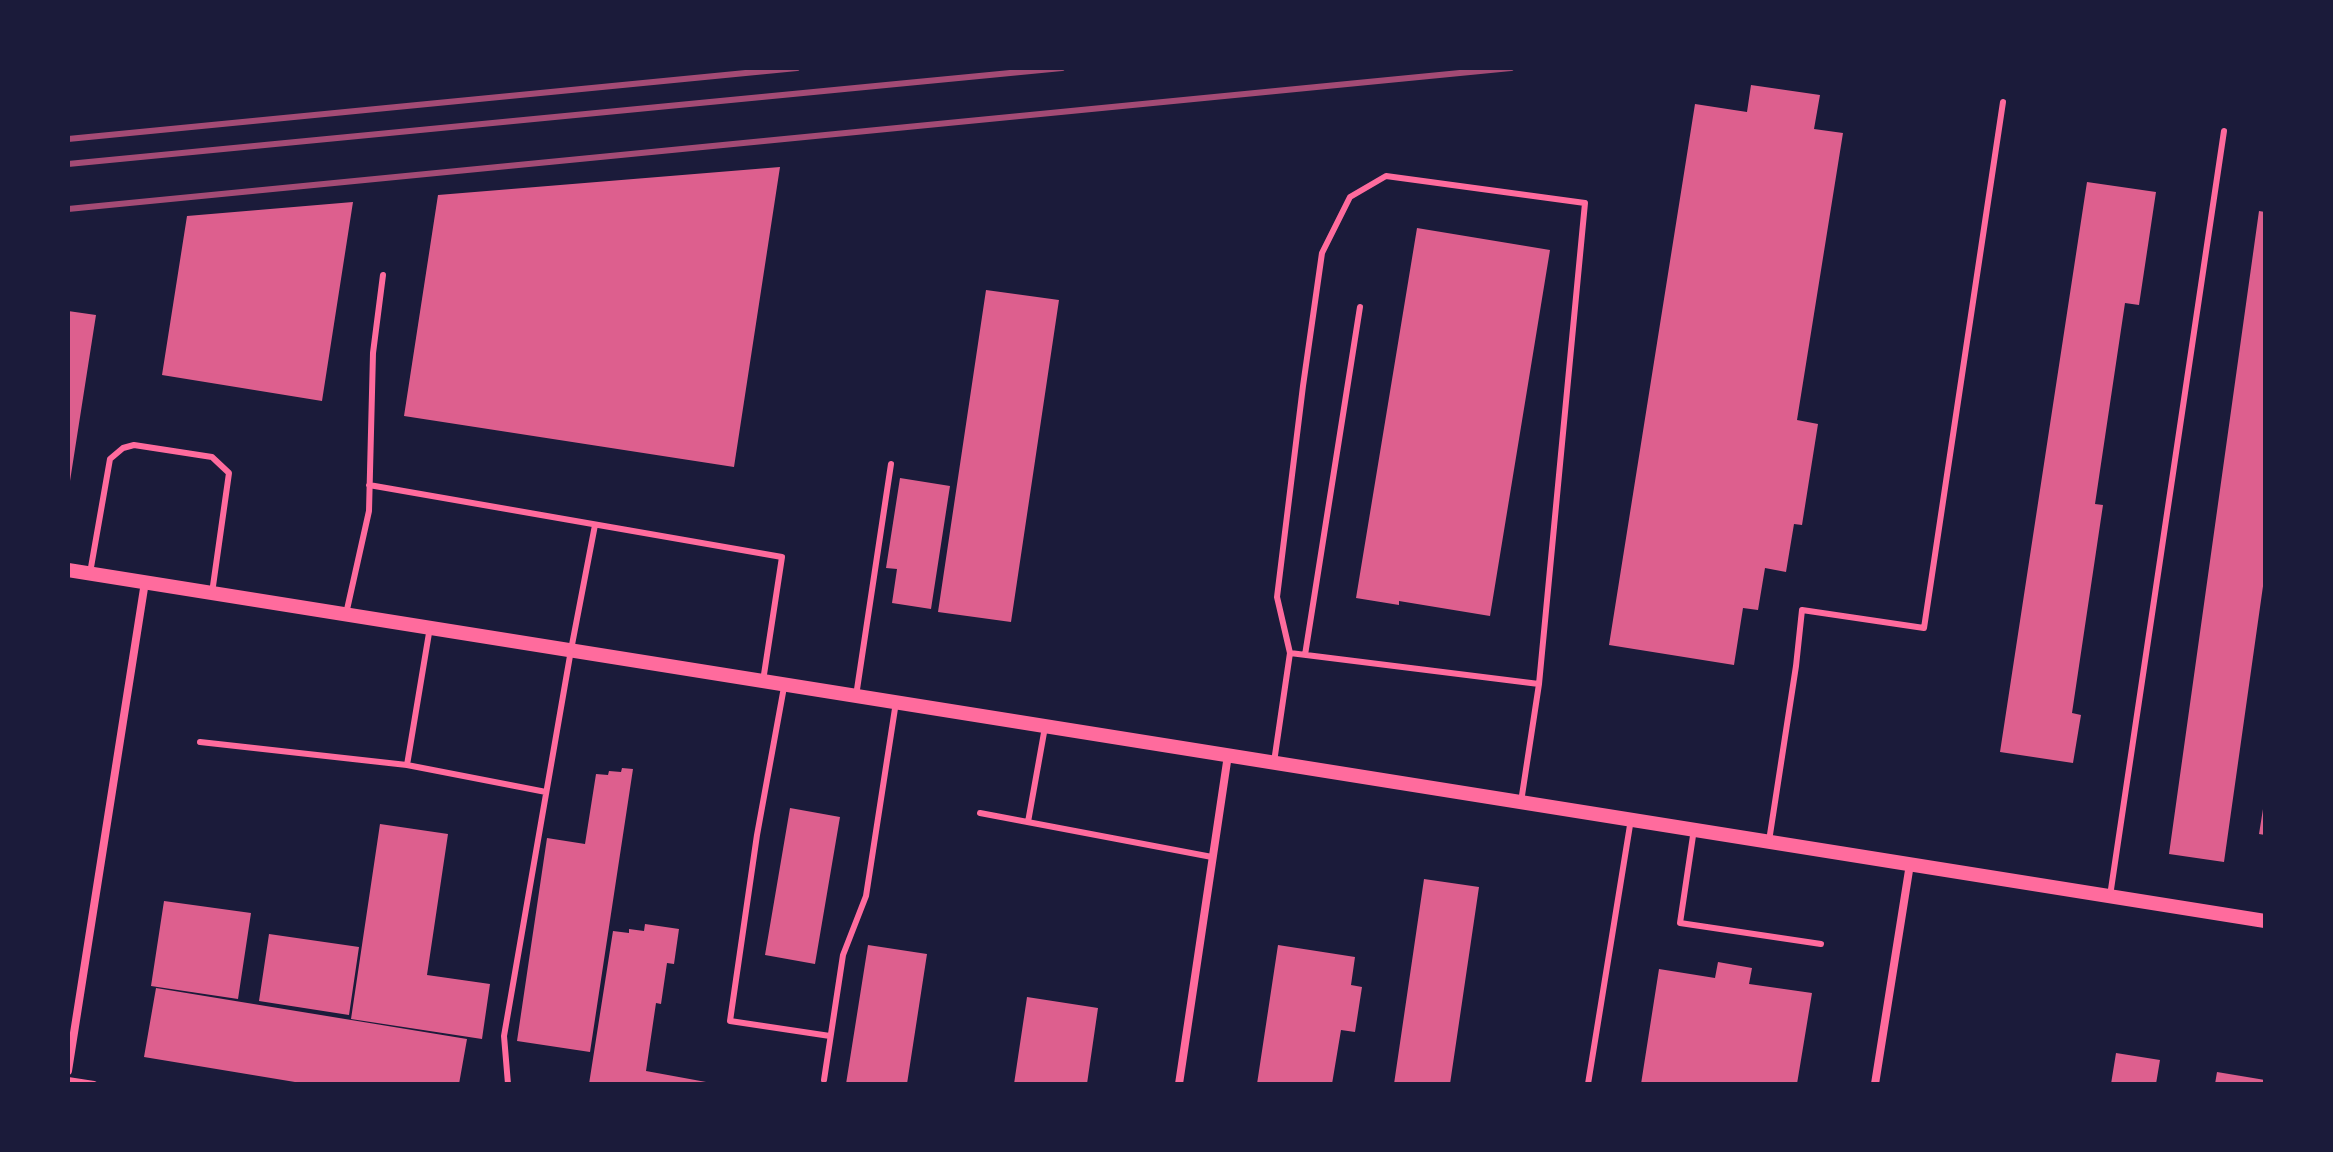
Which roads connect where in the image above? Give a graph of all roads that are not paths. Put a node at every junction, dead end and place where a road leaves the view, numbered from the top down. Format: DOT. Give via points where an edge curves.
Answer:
graph roads {
  1 [pos="2003,102"];
  2 [pos="2224,131"];
  3 [pos="383,275"];
  4 [pos="1360,307"];
  5 [pos="891,464"];
  6 [pos="369,485"];
  7 [pos="595,525"];
  8 [pos="68,570"];
  9 [pos="90,574"];
  10 [pos="145,582"];
  11 [pos="212,593"];
  12 [pos="346,614"];
  13 [pos="430,627"];
  14 [pos="571,650"];
  15 [pos="1290,653"];
  16 [pos="1305,655"];
  17 [pos="763,681"];
  18 [pos="784,684"];
  19 [pos="1539,684"];
  20 [pos="856,696"];
  21 [pos="896,702"];
  22 [pos="1045,726"];
  23 [pos="200,742"];
  24 [pos="1228,755"];
  25 [pos="1274,762"];
  26 [pos="407,765"];
  27 [pos="546,792"];
  28 [pos="1521,802"];
  29 [pos="980,813"];
  30 [pos="1631,819"];
  31 [pos="1028,822"];
  32 [pos="1694,829"];
  33 [pos="1769,841"];
  34 [pos="1212,857"];
  35 [pos="1910,864"];
  36 [pos="2110,896"];
  37 [pos="2265,921"];
  38 [pos="1821,944"];
  39 [pos="830,1036"];
  40 [pos="68,1071"];
  41 [pos="68,1080"];
  42 [pos="824,1080"];
  43 [pos="94,1084"];
  44 [pos="508,1084"];
  45 [pos="1179,1084"];
  46 [pos="1588,1084"];
  47 [pos="1875,1084"];
  1 -- 33 [label="lane" via="1924,628 1802,610"];
  2 -- 36 [label="lane"];
  3 -- 6 [label="lane" via="373,353"];
  4 -- 16 [label="lane"];
  5 -- 20 [label="lane"];
  6 -- 7 [label="lane"];
  6 -- 12 [label="lane" via="369,511"];
  7 -- 14 [label="lane"];
  7 -- 17 [label="lane" via="782,557"];
  8 -- 9 [label="street"];
  9 -- 10 [label="street"];
  9 -- 11 [label="lane" via="110,459 134,445 212,457 229,473"];
  10 -- 11 [label="street"];
  10 -- 40 [label="street"];
  11 -- 12 [label="street"];
  12 -- 13 [label="street"];
  13 -- 14 [label="street"];
  13 -- 26 [label="lane"];
  14 -- 17 [label="street"];
  14 -- 27 [label="lane"];
  15 -- 16 [label="lane"];
  15 -- 19 [label="lane" via="1277,597 1322,253 1350,197 1386,176 1585,203"];
  15 -- 25 [label="lane"];
  16 -- 19 [label="lane"];
  17 -- 18 [label="street"];
  18 -- 20 [label="street"];
  18 -- 39 [label="lane" via="730,1021"];
  19 -- 28 [label="lane"];
  20 -- 21 [label="street"];
  21 -- 22 [label="street"];
  21 -- 39 [label="lane" via="866,896 843,955"];
  22 -- 24 [label="street"];
  22 -- 31 [label="lane"];
  23 -- 26 [label="lane"];
  24 -- 25 [label="street"];
  24 -- 34 [label="street"];
  25 -- 28 [label="street"];
  26 -- 27 [label="lane"];
  27 -- 44 [label="lane" via="504,1036"];
  28 -- 30 [label="street"];
  29 -- 31 [label="lane"];
  30 -- 32 [label="street"];
  30 -- 46 [label="lane"];
  31 -- 34 [label="lane"];
  32 -- 33 [label="street"];
  32 -- 38 [label="lane" via="1680,923"];
  33 -- 35 [label="street"];
  34 -- 45 [label="street"];
  35 -- 36 [label="street"];
  35 -- 47 [label="street"];
  36 -- 37 [label="street"];
  39 -- 42 [label="lane"];
  41 -- 43 [label="lane"];
}
